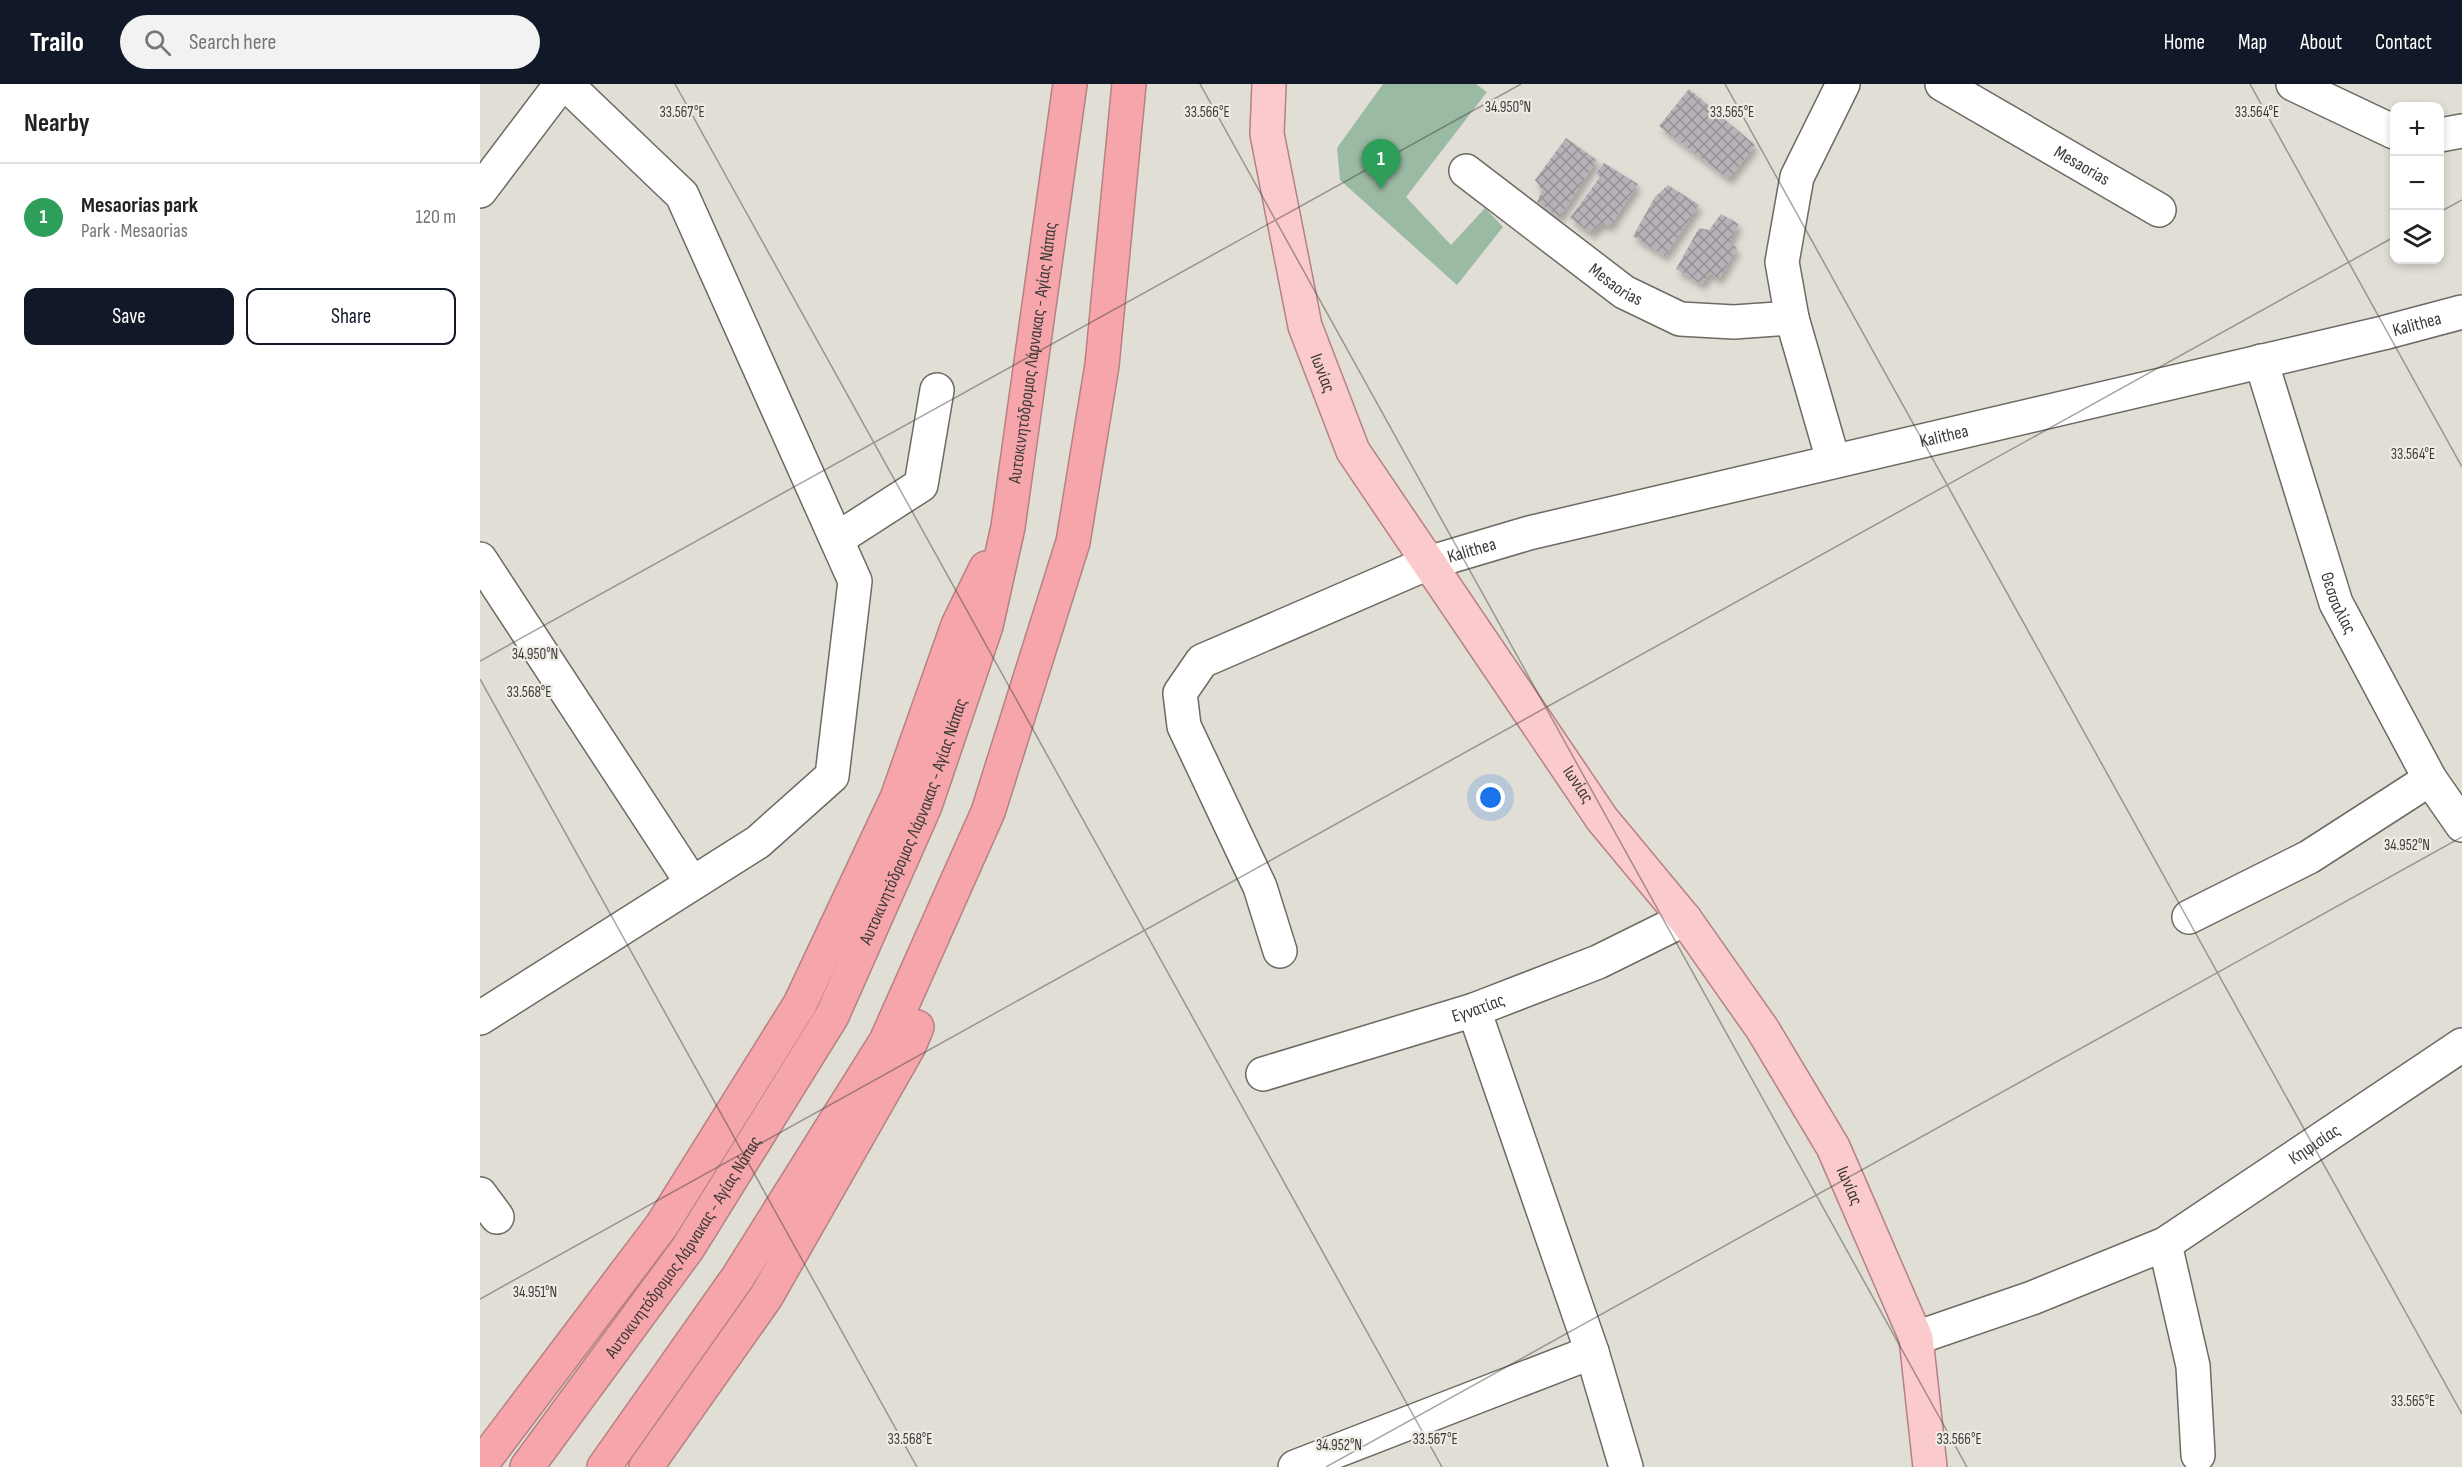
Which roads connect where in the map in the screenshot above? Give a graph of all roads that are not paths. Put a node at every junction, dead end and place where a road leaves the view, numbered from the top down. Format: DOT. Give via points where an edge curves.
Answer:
graph roads {
  1 [pos="561,84"];
  2 [pos="566,84"];
  3 [pos="1070,84"];
  4 [pos="1129,84"];
  5 [pos="1269,84"];
  6 [pos="1843,84"];
  7 [pos="1942,84"];
  8 [pos="2293,84"];
  9 [pos="2390,130"];
  10 [pos="2462,131"];
  11 [pos="2444,134"];
  12 [pos="1466,171"];
  13 [pos="480,191"];
  14 [pos="2159,210"];
  15 [pos="2462,312"];
  16 [pos="1792,318"];
  17 [pos="2261,361"];
  18 [pos="937,390"];
  19 [pos="1833,460"];
  20 [pos="1008,527"];
  21 [pos="837,539"];
  22 [pos="1073,542"];
  23 [pos="480,559"];
  24 [pos="1428,563"];
  25 [pos="2430,779"];
  26 [pos="2462,825"];
  27 [pos="693,883"];
  28 [pos="2189,917"];
  29 [pos="1685,919"];
  30 [pos="1280,951"];
  31 [pos="1474,1010"];
  32 [pos="480,1018"];
  33 [pos="2462,1045"];
  34 [pos="1263,1074"];
  35 [pos="2165,1244"];
  36 [pos="1916,1338"];
  37 [pos="1592,1352"];
  38 [pos="2198,1455"];
  39 [pos="480,1466"];
  40 [pos="527,1467"];
  41 [pos="604,1467"];
  42 [pos="646,1467"];
  43 [pos="1295,1467"];
  44 [pos="1626,1467"];
  45 [pos="1930,1467"];
  1 -- 13 [label="street"];
  2 -- 21 [label="street" via="682,195"];
  3 -- 20 [label="highway, Αυτοκινητόδρομος Λάρνακας - Αγίας Νάπας"];
  4 -- 22 [label="highway" via="1102,365"];
  5 -- 24 [label="main road, Ιωνίας" via="1267,134 1305,326 1353,451"];
  6 -- 16 [label="street" via="1797,177 1782,262"];
  7 -- 14 [label="street, Mesaorias"];
  8 -- 9 [label="street"];
  10 -- 11 [label="street"];
  12 -- 16 [label="street, Mesaorias" via="1624,291 1680,318 1734,322"];
  15 -- 17 [label="street, Kalithea"];
  16 -- 19 [label="street"];
  17 -- 19 [label="street, Kalithea"];
  17 -- 25 [label="street, Θεσσαλίας" via="2336,603"];
  18 -- 21 [label="street" via="921,485"];
  19 -- 24 [label="street, Kalithea" via="1529,533"];
  20 -- 39 [label="highway" via="958,625 897,798 800,1004 662,1225"];
  20 -- 40 [label="highway, Αυτοκινητόδρομος Λάρνακας - Αγίας Νάπας" via="986,626 925,806 832,1016 688,1248"];
  21 -- 27 [label="street" via="855,581 832,776 758,842"];
  22 -- 41 [label="highway" via="988,812 886,1041 738,1277"];
  22 -- 42 [label="highway" via="1052,660 1008,816 909,1046 766,1297"];
  23 -- 27 [label="street"];
  24 -- 29 [label="main road, Ιωνίας" via="1602,819"];
  24 -- 30 [label="street, Kalithea" via="1202,661 1180,693 1184,726 1260,887"];
  25 -- 26 [label="street, Θεσσαλίας"];
  25 -- 28 [label="street" via="2309,857"];
  27 -- 32 [label="street"];
  29 -- 31 [label="street, Εγνατίας" via="1598,962"];
  29 -- 36 [label="main road, Ιωνίας" via="1763,1030 1833,1147"];
  31 -- 34 [label="street, Εγνατίας"];
  31 -- 37 [label="street"];
  33 -- 35 [label="street, Κηφισίας"];
  35 -- 36 [label="street, Κηφισίας" via="2032,1298"];
  35 -- 38 [label="street" via="2193,1366"];
  36 -- 45 [label="main road, Ιωνίας"];
  37 -- 43 [label="street"];
  37 -- 44 [label="street"];
}
